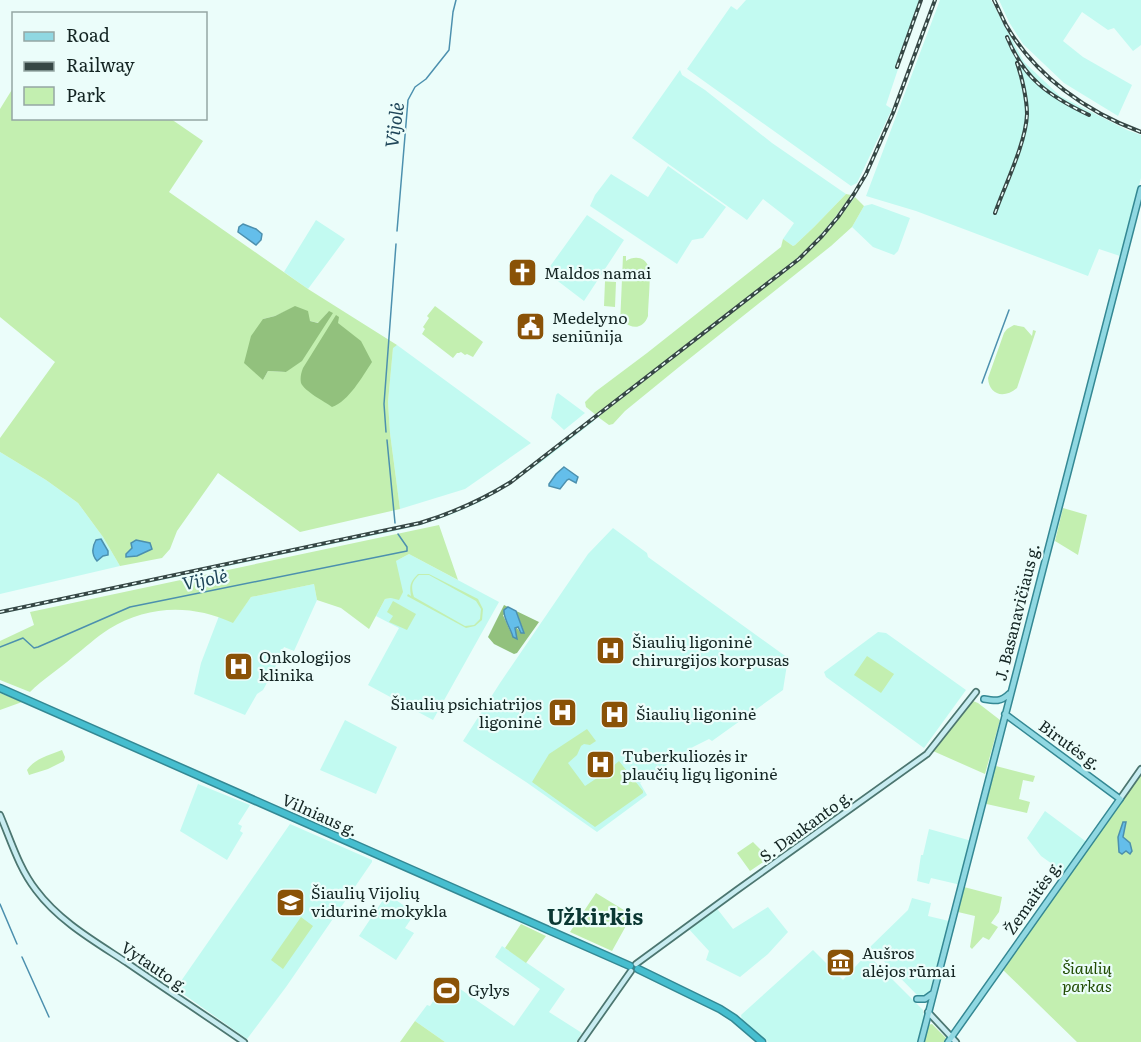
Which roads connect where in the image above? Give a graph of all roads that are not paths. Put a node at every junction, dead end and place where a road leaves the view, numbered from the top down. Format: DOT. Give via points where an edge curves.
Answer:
graph roads {
  1 [pos="1141,189"];
  2 [pos="0,688"];
  3 [pos="976,693"];
  4 [pos="1010,693"];
  5 [pos="984,699"];
  6 [pos="1005,714"];
  7 [pos="1141,769"];
  8 [pos="1119,799"];
  9 [pos="0,815"];
  10 [pos="634,968"];
  11 [pos="933,993"];
  12 [pos="917,999"];
  13 [pos="928,1012"];
  14 [pos="952,1040"];
  15 [pos="244,1042"];
  16 [pos="581,1042"];
  17 [pos="762,1042"];
  18 [pos="921,1042"];
  1 -- 4 [label="main road, J. Basanavičiaus g."];
  2 -- 10 [label="highway, Vilniaus g."];
  3 -- 10 [label="main road, S. Daukanto g." via="920,759"];
  4 -- 5 [label="main road" via="998,701"];
  4 -- 6 [label="main road, J. Basanavičiaus g."];
  6 -- 8 [label="main road, Birutės g."];
  6 -- 11 [label="main road, J. Basanavičiaus g."];
  7 -- 8 [label="main road, Žemaitės g."];
  8 -- 14 [label="main road, Žemaitės g."];
  9 -- 15 [label="main road, Vytauto g." via="27,877 54,910"];
  10 -- 16 [label="main road, S. Daukanto g."];
  10 -- 17 [label="highway, Vilniaus g." via="734,1018"];
  11 -- 12 [label="main road"];
  11 -- 13 [label="main road, J. Basanavičiaus g."];
  13 -- 14 [label="main road"];
  13 -- 18 [label="main road, J. Basanavičiaus g."];
}
